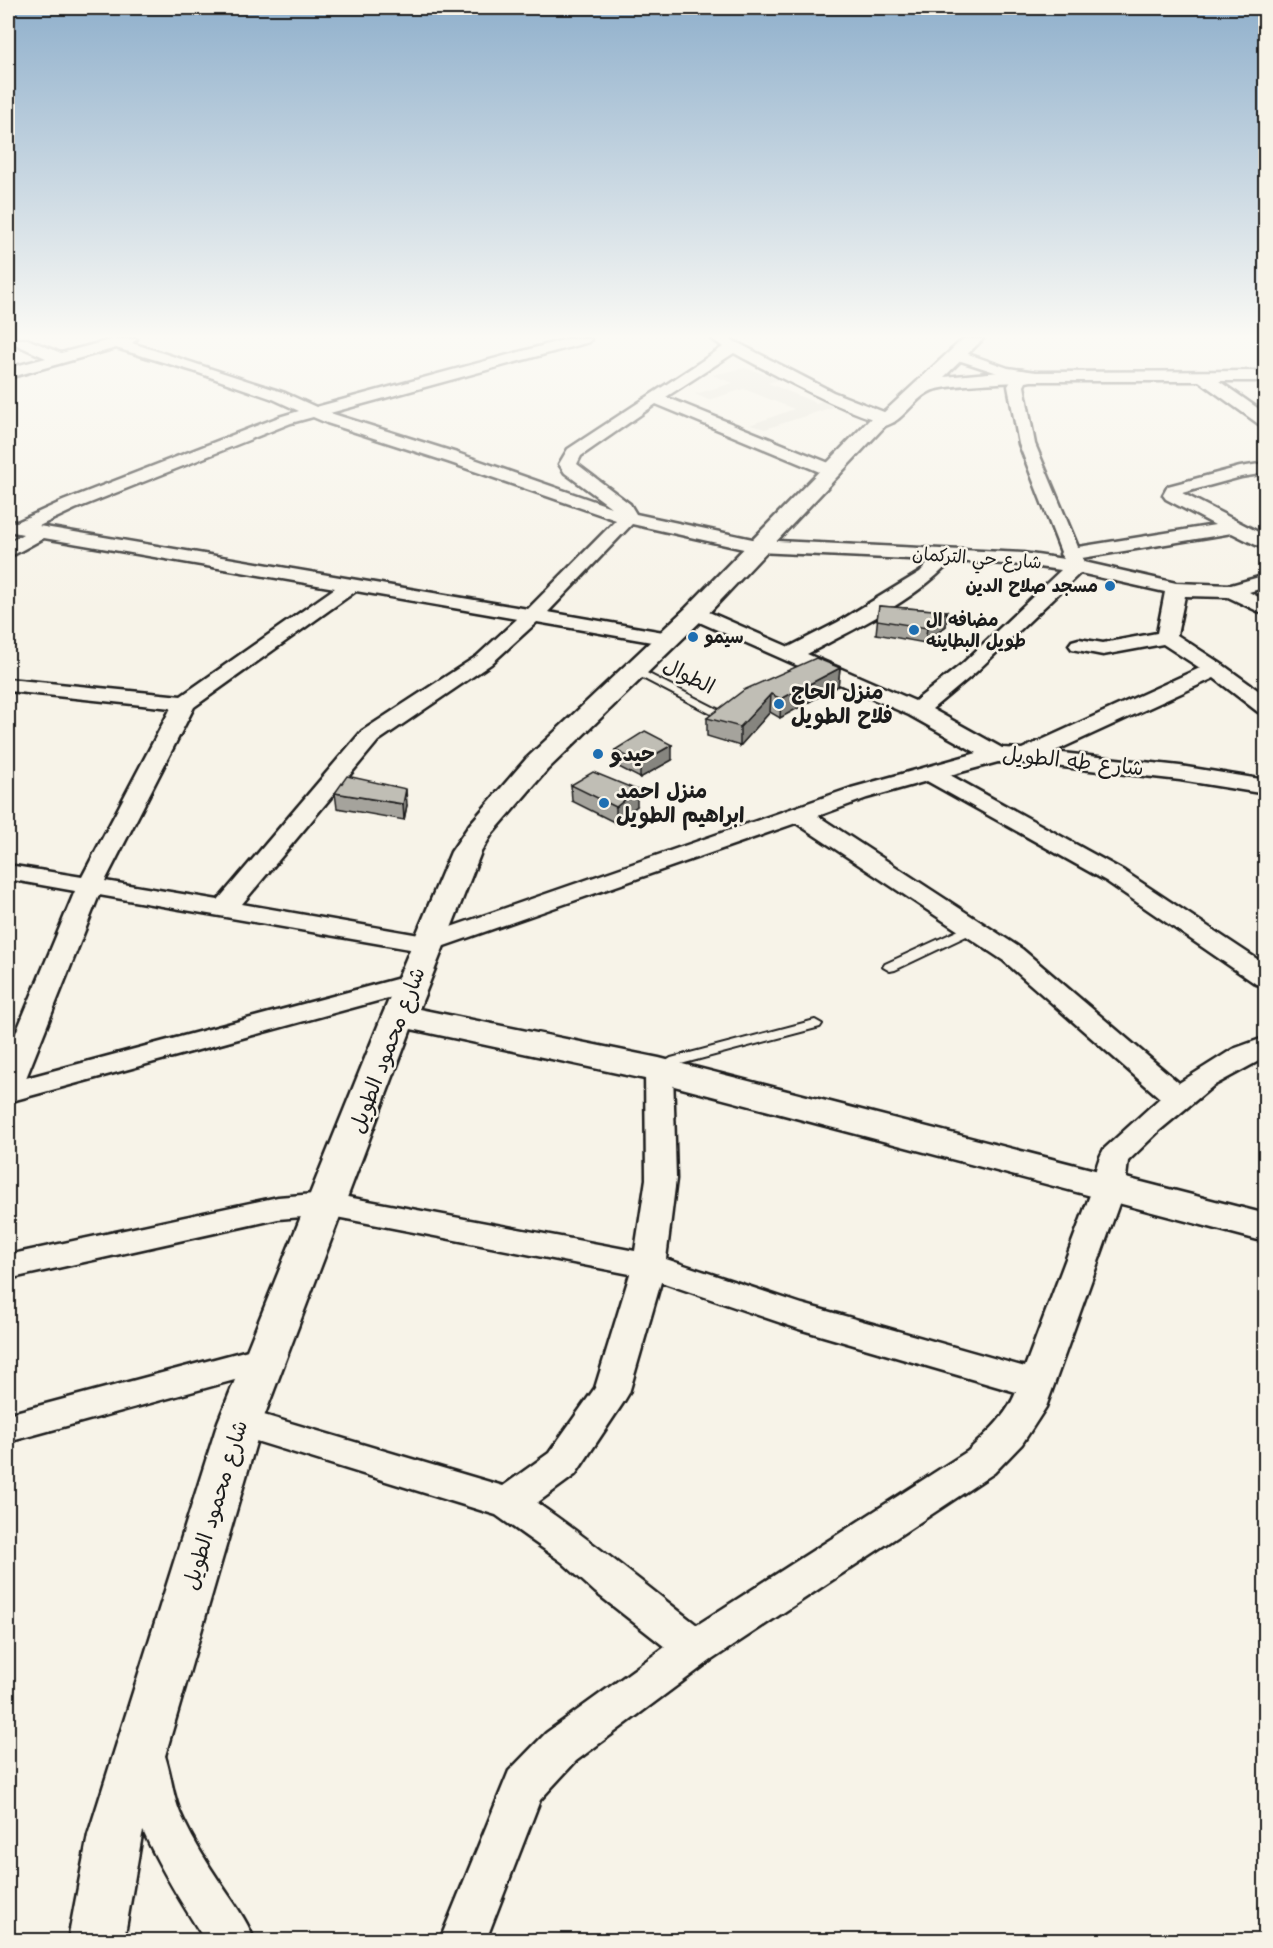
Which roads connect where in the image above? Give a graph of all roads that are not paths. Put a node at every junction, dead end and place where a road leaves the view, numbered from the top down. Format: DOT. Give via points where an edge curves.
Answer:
graph roads {
  1 [pos="258,430"];
  2 [pos="367,430"];
  3 [pos="607,430"];
  4 [pos="732,430"];
  5 [pos="872,430"];
  6 [pos="1025,430"];
  7 [pos="1266,468"];
  8 [pos="833,471"];
  9 [pos="628,518"];
  10 [pos="13,527"];
  11 [pos="1232,528"];
  12 [pos="40,532"];
  13 [pos="1266,544"];
  14 [pos="757,546"];
  15 [pos="8,550"];
  16 [pos="945,556"];
  17 [pos="1072,560"];
  18 [pos="1266,581"];
  19 [pos="352,585"];
  20 [pos="1176,589"];
  21 [pos="1232,591"];
  22 [pos="1266,609"];
  23 [pos="695,614"];
  24 [pos="532,616"];
  25 [pos="1166,637"];
  26 [pos="669,639"];
  27 [pos="1079,645"];
  28 [pos="790,654"];
  29 [pos="1216,669"];
  30 [pos="635,670"];
  31 [pos="8,685"];
  32 [pos="185,703"];
  33 [pos="1266,707"];
  34 [pos="917,711"];
  35 [pos="723,716"];
  36 [pos="998,755"];
  37 [pos="1027,756"];
  38 [pos="931,774"];
  39 [pos="1266,787"];
  40 [pos="799,814"];
  41 [pos="8,872"];
  42 [pos="90,886"];
  43 [pos="224,909"];
  44 [pos="972,928"];
  45 [pos="427,944"];
  46 [pos="890,967"];
  47 [pos="1266,978"];
  48 [pos="415,982"];
  49 [pos="399,1016"];
  50 [pos="815,1024"];
  51 [pos="1266,1046"];
  52 [pos="659,1070"];
  53 [pos="8,1085"];
  54 [pos="8,1092"];
  55 [pos="1177,1097"];
  56 [pos="1110,1187"];
  57 [pos="326,1204"];
  58 [pos="1266,1228"];
  59 [pos="649,1266"];
  60 [pos="8,1267"];
  61 [pos="263,1359"];
  62 [pos="1036,1384"];
  63 [pos="240,1422"];
  64 [pos="8,1428"];
  65 [pos="508,1503"];
  66 [pos="696,1648"];
  67 [pos="147,1730"];
  68 [pos="96,1941"];
  69 [pos="231,1941"];
  70 [pos="463,1941"];
  1 -- 10 [label="street"];
  2 -- 9 [label="street, شارع حي التركمان"];
  3 -- 9 [label="street" via="582,447 568,464 624,508"];
  4 -- 8 [label="street"];
  5 -- 8 [label="street, شارع محمود الطويل"];
  6 -- 17 [label="street"];
  7 -- 11 [label="street" via="1172,492 1175,498"];
  8 -- 14 [label="street, شارع محمود الطويل"];
  9 -- 14 [label="street, شارع حي التركمان"];
  9 -- 24 [label="street"];
  10 -- 12 [label="street"];
  11 -- 13 [label="street"];
  11 -- 17 [label="street"];
  12 -- 15 [label="street"];
  12 -- 19 [label="street"];
  14 -- 16 [label="street, شارع حي التركمان"];
  14 -- 23 [label="street, شارع محمود الطويل"];
  16 -- 17 [label="street, شارع حي التركمان"];
  16 -- 28 [label="street" via="927,576"];
  17 -- 20 [label="street, شارع حي التركمان"];
  17 -- 34 [label="street" via="969,668"];
  18 -- 21 [label="street, شارع حي التركمان"];
  19 -- 24 [label="street"];
  19 -- 32 [label="street"];
  20 -- 21 [label="street, شارع حي التركمان"];
  20 -- 25 [label="street"];
  21 -- 22 [label="street"];
  23 -- 26 [label="street, شارع محمود الطويل"];
  23 -- 28 [label="street, شارع طه الطويل"];
  24 -- 26 [label="street"];
  24 -- 43 [label="street" via="484,660 378,729"];
  25 -- 27 [label="street" via="1103,649"];
  25 -- 29 [label="street"];
  26 -- 30 [label="street, شارع محمود الطويل"];
  28 -- 34 [label="street, شارع طه الطويل"];
  29 -- 33 [label="street"];
  29 -- 37 [label="street"];
  30 -- 35 [label="lane, الطوال"];
  30 -- 45 [label="street, شارع محمود الطويل" via="537,764 480,830 466,852"];
  31 -- 32 [label="street"];
  32 -- 42 [label="street"];
  34 -- 36 [label="street, شارع طه الطويل"];
  36 -- 37 [label="street, شارع طه الطويل"];
  36 -- 38 [label="street"];
  37 -- 39 [label="street, شارع طه الطويل"];
  38 -- 40 [label="street"];
  38 -- 47 [label="street" via="1115,876"];
  40 -- 44 [label="street"];
  40 -- 45 [label="street"];
  41 -- 42 [label="street"];
  42 -- 43 [label="street"];
  42 -- 53 [label="street"];
  43 -- 45 [label="street"];
  44 -- 46 [label="lane"];
  44 -- 55 [label="street" via="1034,972"];
  45 -- 48 [label="street, شارع محمود الطويل"];
  48 -- 49 [label="street, شارع محمود الطويل"];
  48 -- 54 [label="street"];
  49 -- 52 [label="street"];
  49 -- 57 [label="street, شارع محمود الطويل"];
  50 -- 52 [label="lane" via="676,1061"];
  51 -- 55 [label="street" via="1216,1069"];
  52 -- 56 [label="street"];
  52 -- 59 [label="street" via="661,1179"];
  55 -- 56 [label="street" via="1115,1156"];
  56 -- 58 [label="street"];
  56 -- 62 [label="street"];
  57 -- 59 [label="street"];
  57 -- 60 [label="street" via="278,1208"];
  57 -- 61 [label="street, شارع محمود الطويل"];
  59 -- 62 [label="street" via="799,1316"];
  59 -- 65 [label="street" via="611,1393 562,1464"];
  61 -- 63 [label="street, شارع محمود الطويل"];
  61 -- 64 [label="street"];
  62 -- 66 [label="street" via="1028,1407 1009,1434 981,1462"];
  63 -- 65 [label="street"];
  63 -- 67 [label="street, شارع محمود الطويل"];
  65 -- 66 [label="street" via="574,1550"];
  66 -- 70 [label="street" via="561,1747 524,1786"];
  67 -- 68 [label="street, شارع محمود الطويل" via="115,1835"];
  67 -- 69 [label="street" via="147,1781 171,1845"];
}
